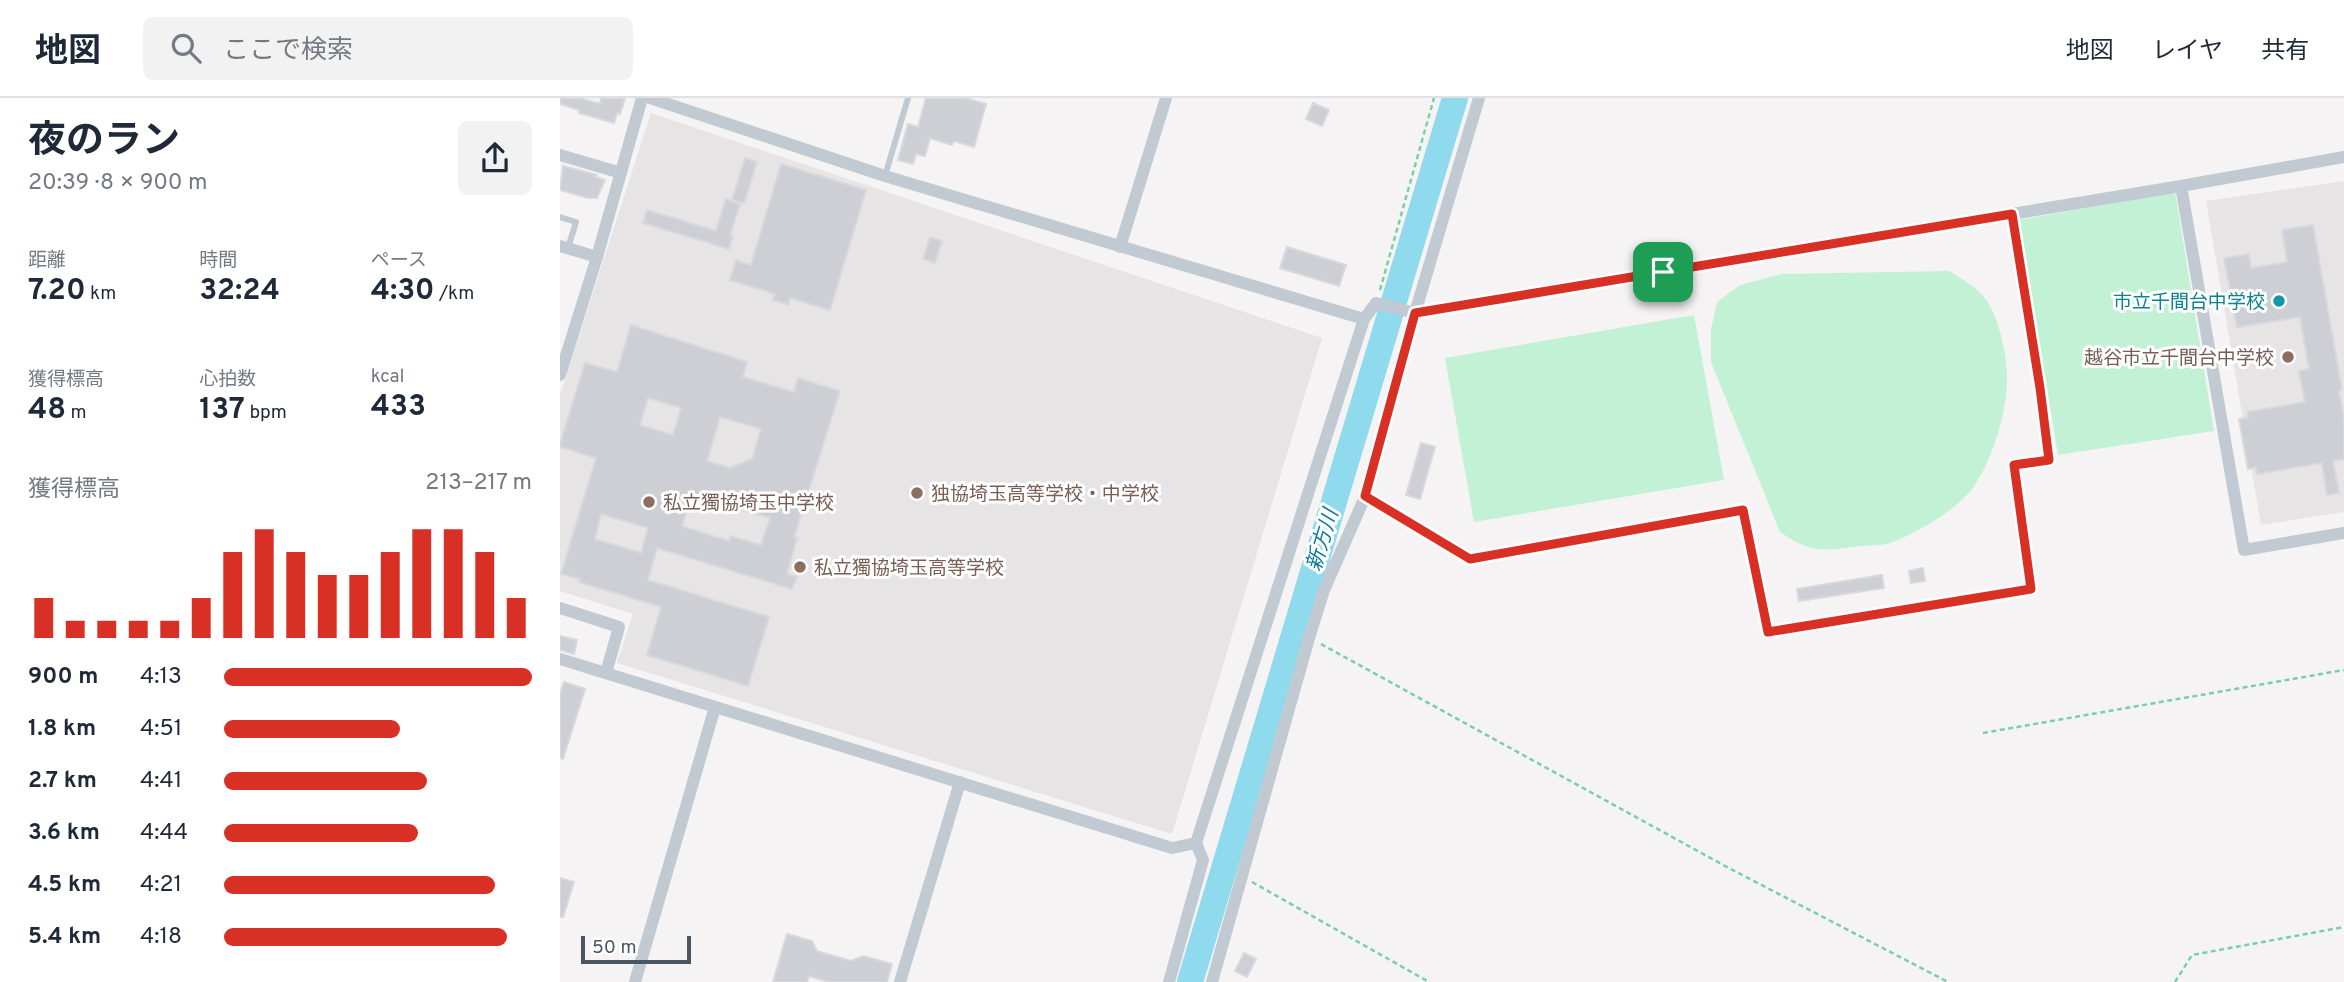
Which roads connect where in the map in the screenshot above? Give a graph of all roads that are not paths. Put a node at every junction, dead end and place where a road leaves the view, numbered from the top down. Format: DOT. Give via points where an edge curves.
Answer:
graph roads {
  1 [pos="642,98"];
  2 [pos="649,98"];
  3 [pos="908,98"];
  4 [pos="1166,98"];
  5 [pos="1479,98"];
  6 [pos="560,155"];
  7 [pos="2344,157"];
  8 [pos="621,173"];
  9 [pos="885,176"];
  10 [pos="2181,186"];
  11 [pos="2012,214"];
  12 [pos="560,217"];
  13 [pos="564,247"];
  14 [pos="1120,247"];
  15 [pos="597,257"];
  16 [pos="1409,312"];
  17 [pos="1364,319"];
  18 [pos="560,375"];
  19 [pos="1365,496"];
  20 [pos="2344,533"];
  21 [pos="560,608"];
  22 [pos="560,659"];
  23 [pos="606,673"];
  24 [pos="715,707"];
  25 [pos="960,782"];
  26 [pos="1196,843"];
  27 [pos="635,982"];
  28 [pos="900,982"];
  29 [pos="1169,982"];
  30 [pos="1212,982"];
  1 -- 8 [label="street"];
  2 -- 9 [label="street"];
  3 -- 9 [label="lane"];
  4 -- 14 [label="street"];
  5 -- 16 [label="street"];
  6 -- 8 [label="street"];
  7 -- 10 [label="street"];
  8 -- 15 [label="street"];
  9 -- 14 [label="street"];
  10 -- 11 [label="street"];
  10 -- 20 [label="street" via="2244,550"];
  11 -- 16 [label="street"];
  11 -- 19 [label="street" via="2049,460 2014,465 2031,589 1768,632 1743,510 1470,559"];
  12 -- 13 [label="lane" via="576,222"];
  13 -- 15 [label="street"];
  14 -- 17 [label="street"];
  15 -- 18 [label="street"];
  16 -- 17 [label="street" via="1376,303"];
  16 -- 19 [label="street"];
  17 -- 26 [label="street"];
  19 -- 30 [label="street" via="1324,590"];
  21 -- 23 [label="street" via="620,627"];
  22 -- 23 [label="street"];
  23 -- 24 [label="street"];
  24 -- 25 [label="street"];
  24 -- 27 [label="street"];
  25 -- 26 [label="street" via="1172,848"];
  25 -- 28 [label="street"];
  26 -- 29 [label="street" via="1203,860"];
}
